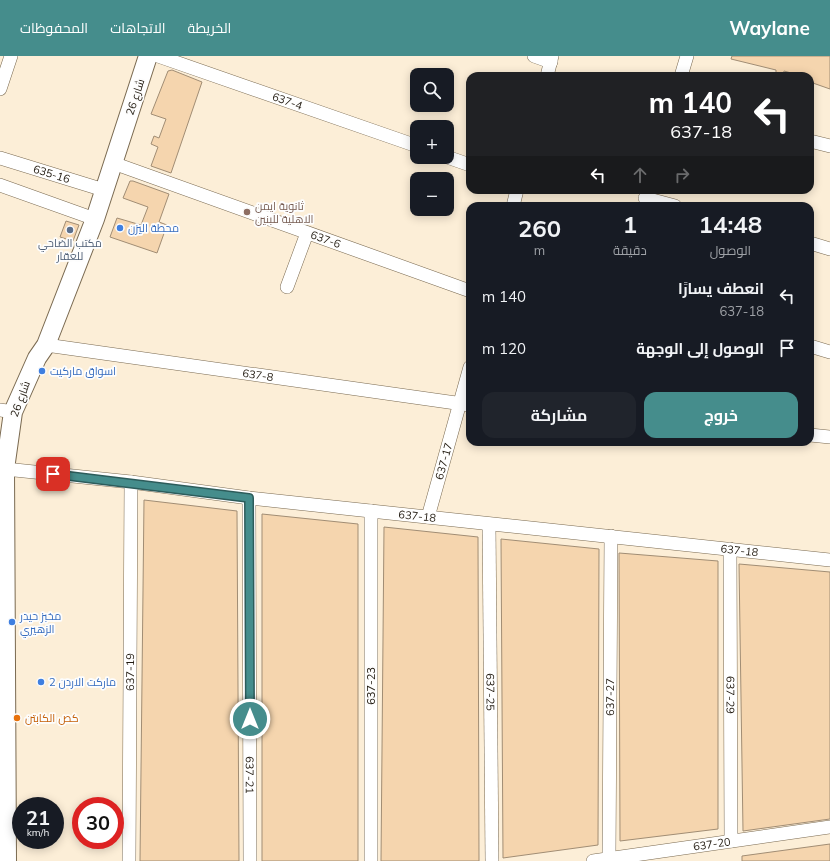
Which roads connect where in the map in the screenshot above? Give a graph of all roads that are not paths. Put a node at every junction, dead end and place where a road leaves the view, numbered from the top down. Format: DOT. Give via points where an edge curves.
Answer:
graph roads {
  1 [pos="11,56"];
  2 [pos="148,56"];
  3 [pos="158,56"];
  4 [pos="534,56"];
  5 [pos="687,56"];
  6 [pos="551,59"];
  7 [pos="548,72"];
  8 [pos="682,72"];
  9 [pos="0,89"];
  10 [pos="814,142"];
  11 [pos="410,144"];
  12 [pos="830,146"];
  13 [pos="0,158"];
  14 [pos="454,159"];
  15 [pos="113,163"];
  16 [pos="466,164"];
  17 [pos="0,185"];
  18 [pos="104,190"];
  19 [pos="645,198"];
  20 [pos="660,202"];
  21 [pos="94,219"];
  22 [pos="307,233"];
  23 [pos="814,244"];
  24 [pos="830,249"];
  25 [pos="287,287"];
  26 [pos="466,290"];
  27 [pos="46,345"];
  28 [pos="814,347"];
  29 [pos="830,352"];
  30 [pos="465,405"];
  31 [pos="6,411"];
  32 [pos="814,435"];
  33 [pos="830,437"];
  34 [pos="5,469"];
  35 [pos="131,482"];
  36 [pos="249,498"];
  37 [pos="371,511"];
  38 [pos="428,517"];
  39 [pos="489,524"];
  40 [pos="3,526"];
  41 [pos="611,536"];
  42 [pos="730,549"];
  43 [pos="830,560"];
  44 [pos="3,748"];
  45 [pos="830,826"];
  46 [pos="731,841"];
  47 [pos="609,859"];
  48 [pos="7,861"];
  49 [pos="130,861"];
  50 [pos="250,861"];
  51 [pos="371,861"];
  52 [pos="492,861"];
  53 [pos="593,861"];
  1 -- 9 [label="street"];
  2 -- 15 [label="street, شارع 26"];
  3 -- 11 [label="street, 637-4"];
  4 -- 6 [label="street"];
  5 -- 8 [label="street"];
  6 -- 7 [label="street"];
  10 -- 12 [label="street"];
  13 -- 18 [label="street, 635-16"];
  14 -- 16 [label="street"];
  15 -- 18 [label="street, شارع 26"];
  15 -- 22 [label="street, 637-6"];
  17 -- 21 [label="street"];
  18 -- 21 [label="street, شارع 26"];
  19 -- 20 [label="street"];
  21 -- 27 [label="street, شارع 26"];
  22 -- 25 [label="street"];
  22 -- 26 [label="street, 637-6"];
  23 -- 24 [label="street"];
  27 -- 30 [label="street, 637-8"];
  27 -- 31 [label="street, شارع 26"];
  28 -- 29 [label="street"];
  30 -- 38 [label="street, 637-17"];
  31 -- 34 [label="street, شارع 26"];
  32 -- 33 [label="street"];
  34 -- 35 [label="street, 637-18"];
  34 -- 40 [label="street, شارع 26"];
  35 -- 36 [label="street, 637-18"];
  35 -- 49 [label="street, 637-19"];
  36 -- 37 [label="street, 637-18"];
  36 -- 50 [label="street, 637-21"];
  37 -- 38 [label="street, 637-18"];
  37 -- 51 [label="street, 637-23"];
  38 -- 39 [label="street, 637-18"];
  39 -- 41 [label="street, 637-18"];
  39 -- 52 [label="street, 637-25"];
  40 -- 44 [label="street, شارع 26"];
  41 -- 42 [label="street, 637-18"];
  41 -- 47 [label="street, 637-27"];
  42 -- 43 [label="street, 637-18"];
  42 -- 46 [label="street, 637-29"];
  44 -- 48 [label="street, شارع 26"];
  45 -- 46 [label="street, 637-20"];
  46 -- 47 [label="street, 637-20"];
  47 -- 53 [label="street, 637-20"];
}
